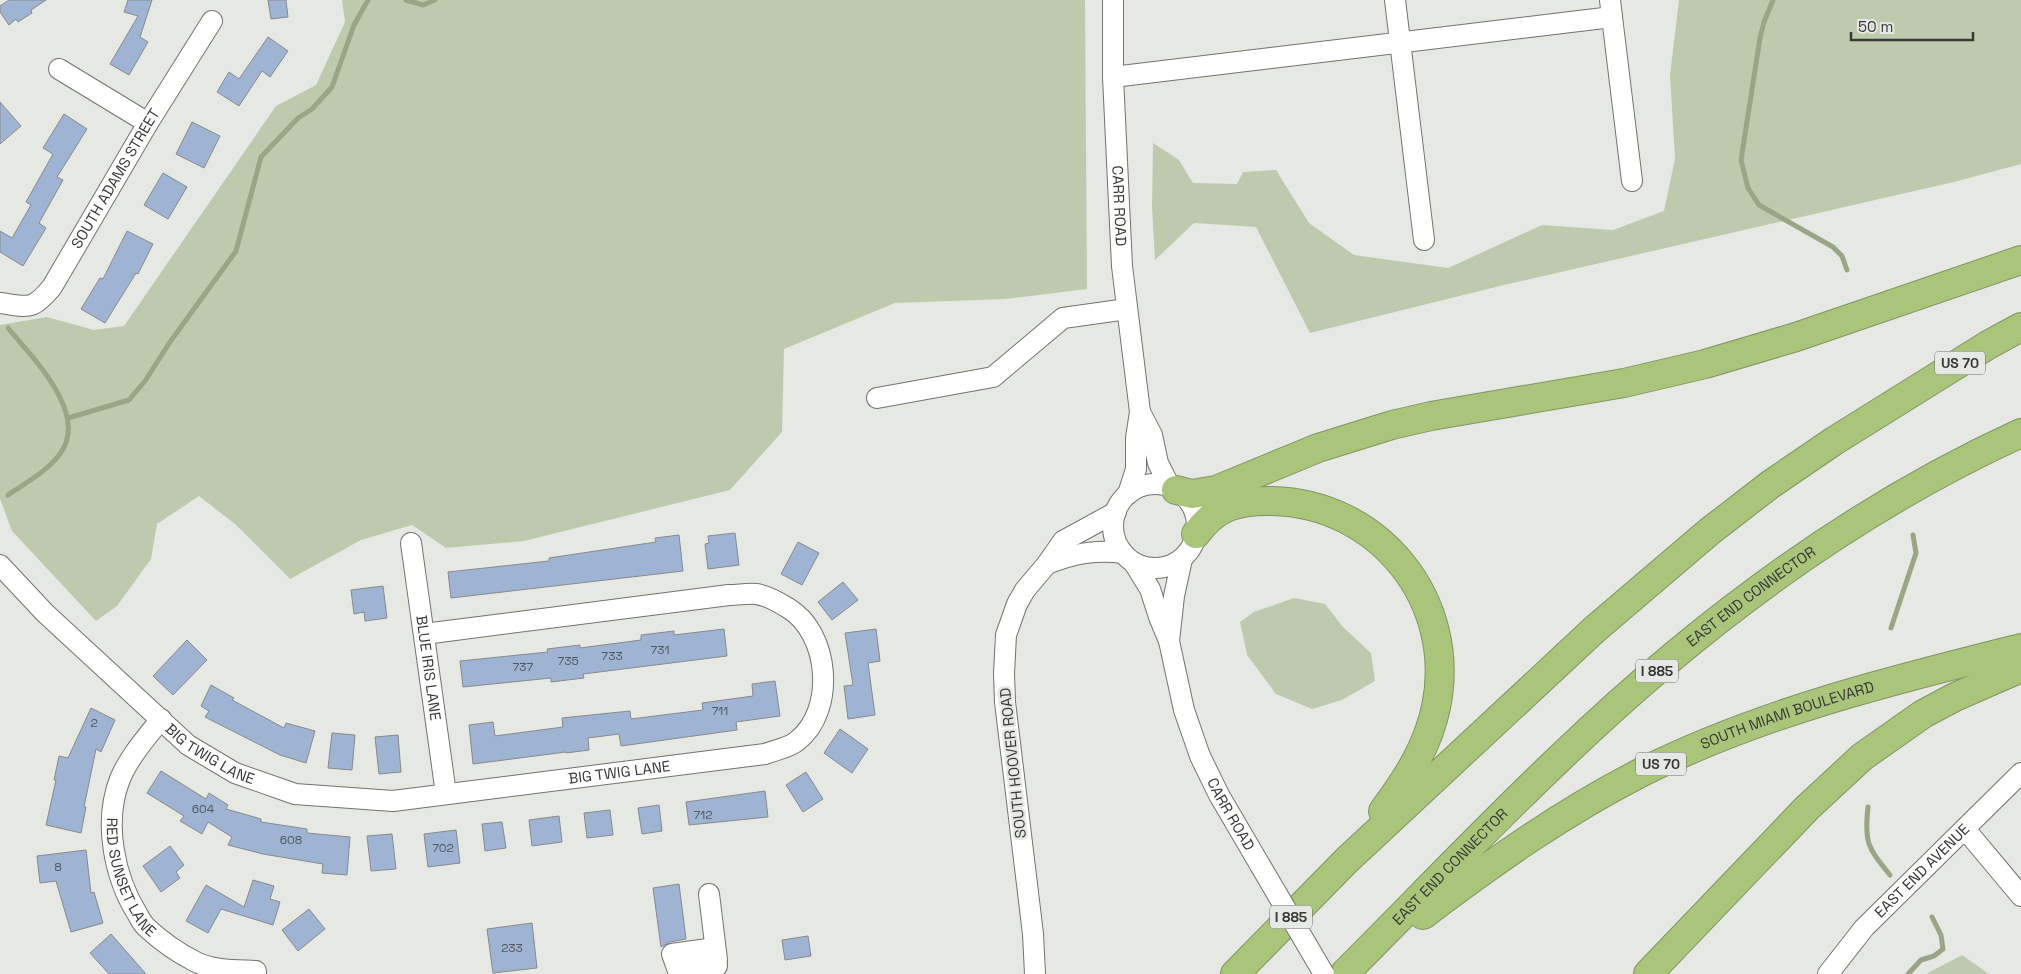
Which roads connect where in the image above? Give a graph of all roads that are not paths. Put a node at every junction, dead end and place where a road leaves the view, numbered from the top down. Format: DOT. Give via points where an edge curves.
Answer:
graph roads {
  1 [pos="1113,0"];
  2 [pos="1395,0"];
  3 [pos="1611,8"];
  4 [pos="212,22"];
  5 [pos="1400,44"];
  6 [pos="59,69"];
  7 [pos="1113,77"];
  8 [pos="148,123"];
  9 [pos="1632,181"];
  10 [pos="1424,240"];
  11 [pos="2021,260"];
  12 [pos="0,303"];
  13 [pos="1127,309"];
  14 [pos="2021,327"];
  15 [pos="2021,344"];
  16 [pos="877,398"];
  17 [pos="1900,401"];
  18 [pos="1140,412"];
  19 [pos="2021,433"];
  20 [pos="1173,488"];
  21 [pos="1128,494"];
  22 [pos="1116,512"];
  23 [pos="1196,534"];
  24 [pos="411,543"];
  25 [pos="1128,558"];
  26 [pos="1182,559"];
  27 [pos="1047,564"];
  28 [pos="0,565"];
  29 [pos="424,634"];
  30 [pos="1169,641"];
  31 [pos="2021,648"];
  32 [pos="2021,668"];
  33 [pos="161,720"];
  34 [pos="2021,773"];
  35 [pos="446,794"];
  36 [pos="1965,829"];
  37 [pos="1347,860"];
  38 [pos="709,894"];
  39 [pos="2021,896"];
  40 [pos="717,963"];
  41 [pos="256,971"];
  42 [pos="1035,974"];
  43 [pos="1235,974"];
  44 [pos="1324,974"];
  45 [pos="1345,974"];
  46 [pos="1648,974"];
  47 [pos="1828,974"];
  1 -- 7 [label="street, CARR ROAD"];
  2 -- 5 [label="street"];
  3 -- 5 [label="street"];
  3 -- 9 [label="street"];
  4 -- 8 [label="street, SOUTH ADAMS STREET"];
  5 -- 7 [label="street"];
  5 -- 10 [label="street"];
  6 -- 8 [label="street"];
  7 -- 13 [label="street, CARR ROAD"];
  8 -- 12 [label="street, SOUTH ADAMS STREET" via="52,287 37,304"];
  11 -- 20 [label="highway" via="1813,332 1705,364 1624,383 1400,423 1318,448 1216,490 1192,494"];
  13 -- 16 [label="street" via="1063,318 992,377"];
  13 -- 18 [label="street, CARR ROAD"];
  14 -- 17 [label="highway, US 70"];
  15 -- 17 [label="highway, I 885"];
  17 -- 37 [label="highway, I 885" via="1771,484 1674,561 1546,674"];
  18 -- 20 [label="street, CARR ROAD" via="1152,435 1158,464"];
  18 -- 21 [label="street, CARR ROAD" via="1136,469"];
  19 -- 45 [label="highway, EAST END CONNECTOR / I 885" via="1878,510 1772,580 1699,636 1560,757"];
  20 -- 21 [label="street" via="1148,485"];
  20 -- 23 [label="street" via="1187,500 1194,512"];
  21 -- 22 [label="street"];
  22 -- 25 [label="street" via="1114,534"];
  22 -- 27 [label="street, SOUTH HOOVER ROAD" via="1063,541"];
  23 -- 26 [label="street"];
  23 -- 37 [label="highway" via="1209,518 1232,505 1266,501 1309,504 1330,511 1370,534 1402,564 1424,600 1432,622 1439,662 1431,727 1402,786"];
  24 -- 29 [label="street, BLUE IRIS LANE"];
  25 -- 26 [label="street" via="1155,569"];
  25 -- 27 [label="street, SOUTH HOOVER ROAD" via="1109,551 1089,551"];
  25 -- 30 [label="street, CARR ROAD" via="1150,590"];
  26 -- 30 [label="street, CARR ROAD"];
  27 -- 42 [label="street, SOUTH HOOVER ROAD" via="1017,604 1008,627 1004,653 1008,736 1033,934"];
  28 -- 33 [label="street, BIG TWIG LANE" via="45,614"];
  29 -- 35 [label="street, BLUE IRIS LANE"];
  29 -- 35 [label="street, BIG TWIG LANE" via="757,594 789,608 807,627 822,658 824,690 813,724 796,742 765,754"];
  30 -- 44 [label="street, CARR ROAD, bridge" via="1184,710 1200,756 1219,795"];
  31 -- 45 [label="highway, SOUTH MIAMI BOULEVARD / US 70" via="1878,684 1736,731 1645,771 1587,802 1516,847"];
  32 -- 46 [label="highway" via="1923,714 1862,757 1807,808"];
  33 -- 35 [label="street, BIG TWIG LANE" via="188,745 235,773 294,794 393,801"];
  33 -- 41 [label="street, RED SUNSET LANE" via="128,763 113,806 113,843 129,901 145,927 197,963 223,970"];
  34 -- 36 [label="street, EAST END AVENUE"];
  36 -- 39 [label="street"];
  36 -- 47 [label="street, EAST END AVENUE" via="1864,928"];
  37 -- 43 [label="highway, I 885"];
  38 -- 40 [label="street"];
}
